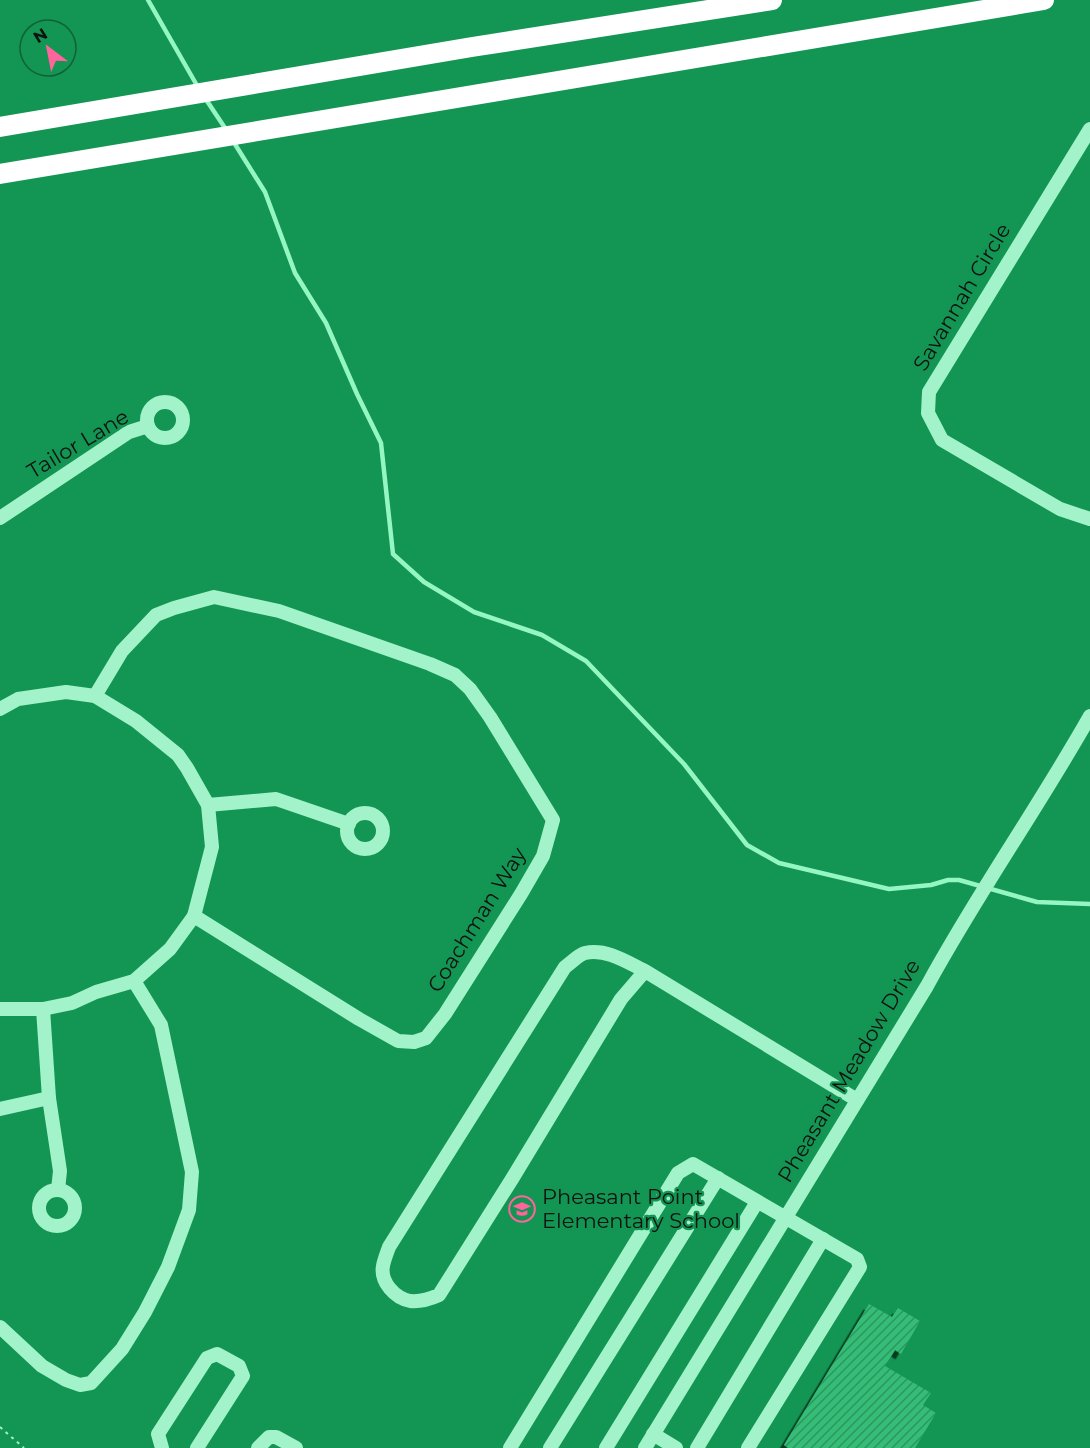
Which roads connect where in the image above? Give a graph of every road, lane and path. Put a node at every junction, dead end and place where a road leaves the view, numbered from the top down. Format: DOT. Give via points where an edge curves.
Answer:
graph roads {
  1 [pos="772,0"];
  2 [pos="1044,0"];
  3 [pos="0,127"];
  4 [pos="1090,129"];
  5 [pos="0,174"];
  6 [pos="148,426"];
  7 [pos="0,518"];
  8 [pos="1090,519"];
  9 [pos="95,696"];
  10 [pos="0,709"];
  11 [pos="1090,716"];
  12 [pos="208,805"];
  13 [pos="349,824"];
  14 [pos="194,916"];
  15 [pos="645,971"];
  16 [pos="134,981"];
  17 [pos="0,1009"];
  18 [pos="43,1009"];
  19 [pos="50,1098"];
  20 [pos="858,1100"];
  21 [pos="0,1109"];
  22 [pos="718,1178"];
  23 [pos="58,1190"];
  24 [pos="757,1202"];
  25 [pos="785,1217"];
  26 [pos="823,1239"];
  27 [pos="0,1327"];
  28 [pos="0,1426"];
  29 [pos="653,1434"];
  30 [pos="752,1447"];
  31 [pos="24,1448"];
  32 [pos="162,1448"];
  33 [pos="197,1448"];
  34 [pos="258,1448"];
  35 [pos="296,1448"];
  36 [pos="510,1448"];
  37 [pos="550,1448"];
  38 [pos="606,1448"];
  39 [pos="645,1448"];
  40 [pos="676,1448"];
  41 [pos="697,1448"];
  1 -- 3 [label="highway"];
  2 -- 5 [label="highway"];
  4 -- 8 [label="street, Savannah Circle" via="929,392 928,413 942,440 1060,509"];
  6 -- 7 [label="street, Tailor Lane" via="129,432"];
  9 -- 10 [label="street" via="66,692 18,699"];
  9 -- 12 [label="street" via="136,721 178,755"];
  9 -- 14 [label="street, Coachman Way" via="122,651 156,615 214,597 279,611 455,675 490,717 554,820 543,856 521,894 445,1014 426,1038 414,1042 398,1041 359,1019"];
  11 -- 20 [label="street, Pheasant Meadow Drive"];
  12 -- 13 [label="street" via="276,799"];
  12 -- 14 [label="street" via="212,847"];
  14 -- 16 [label="street" via="170,949"];
  15 -- 15 [label="street" via="597,952 583,954 565,967 389,1248 382,1267 385,1283 396,1296 410,1301 438,1295 621,999"];
  15 -- 20 [label="street"];
  16 -- 18 [label="street"];
  16 -- 27 [label="street" via="161,1025 192,1172 189,1209 168,1267 122,1349 91,1383 80,1385 42,1366"];
  17 -- 18 [label="street"];
  18 -- 19 [label="street"];
  19 -- 21 [label="street"];
  19 -- 23 [label="street" via="60,1171"];
  20 -- 25 [label="street, Pheasant Meadow Drive"];
  22 -- 24 [label="street"];
  22 -- 36 [label="street" via="693,1164 678,1173"];
  22 -- 37 [label="street"];
  24 -- 25 [label="street"];
  24 -- 38 [label="street"];
  25 -- 26 [label="street"];
  25 -- 29 [label="street, Pheasant Meadow Drive"];
  26 -- 30 [label="street" via="857,1259 860,1267"];
  26 -- 41 [label="street"];
  28 -- 31 [label="path"];
  29 -- 39 [label="street, Pheasant Meadow Drive"];
  29 -- 40 [label="street"];
  32 -- 33 [label="street" via="158,1434 207,1358 217,1354 239,1366 243,1376"];
  34 -- 35 [label="street" via="269,1437 276,1437"];
}
